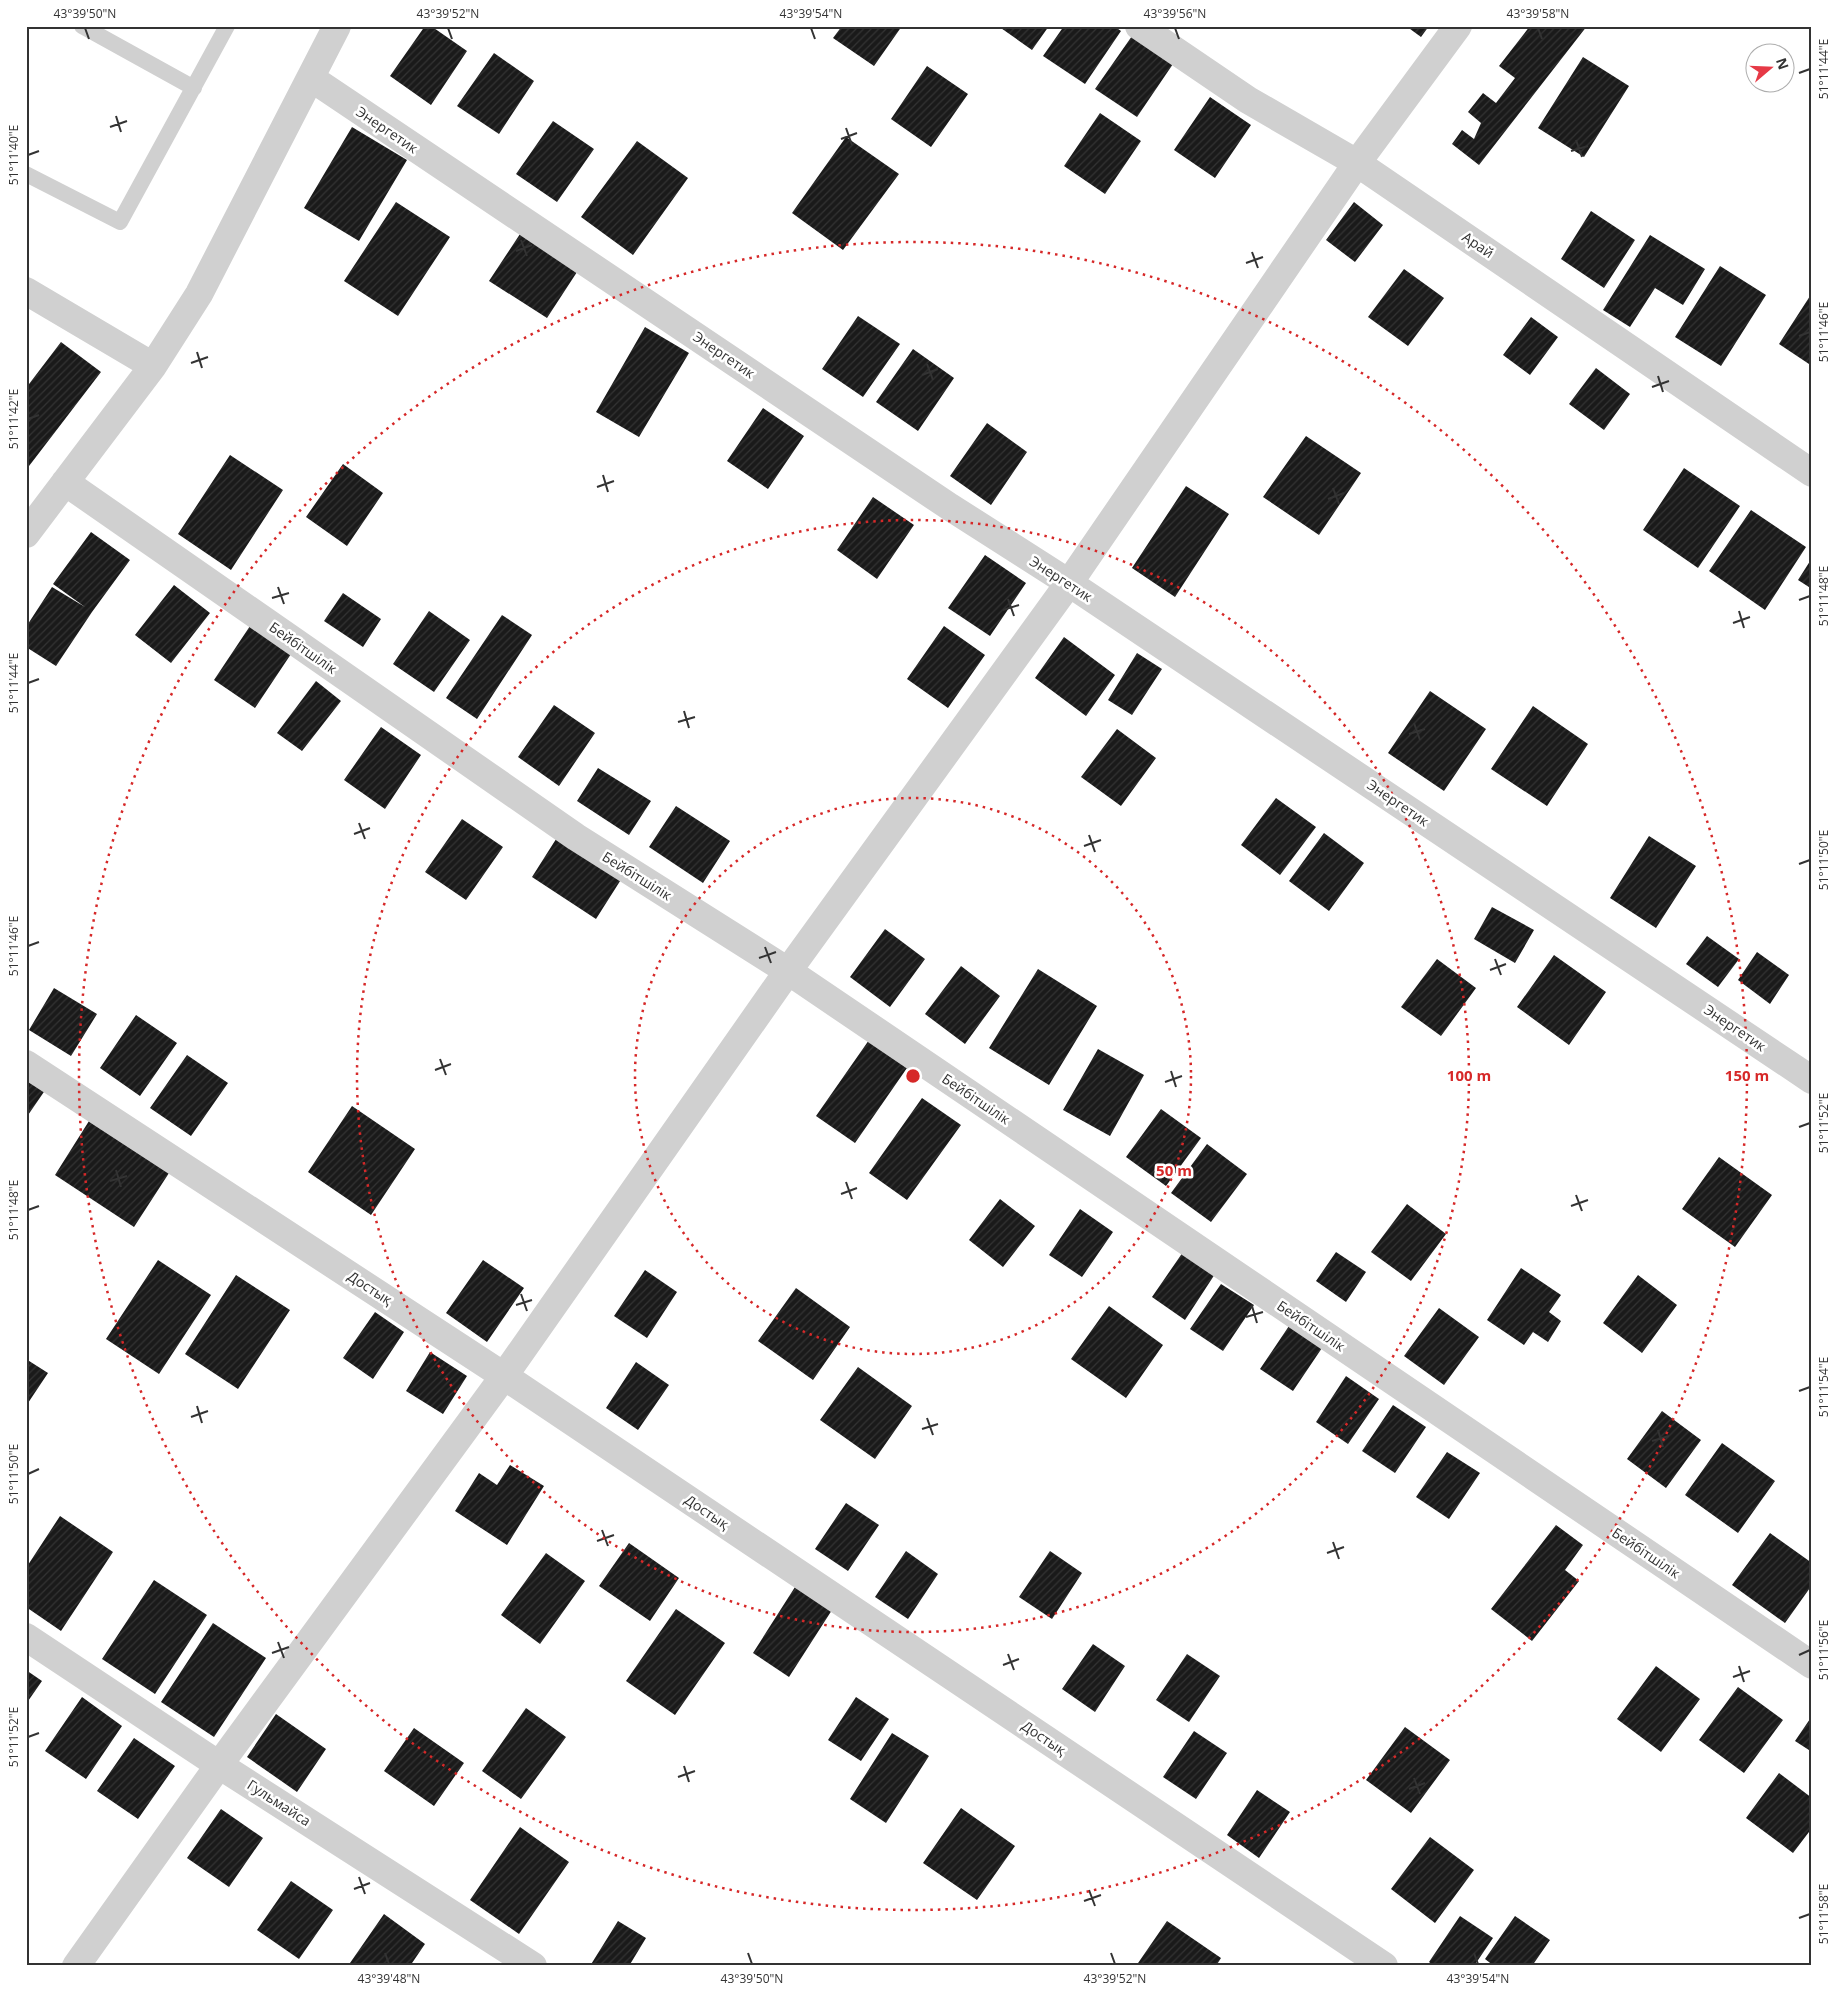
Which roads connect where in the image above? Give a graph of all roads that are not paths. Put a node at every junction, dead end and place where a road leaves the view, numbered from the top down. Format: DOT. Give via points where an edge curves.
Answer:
graph roads {
  1 [pos="82,26"];
  2 [pos="227,26"];
  3 [pos="337,26"];
  4 [pos="1139,26"];
  5 [pos="1458,26"];
  6 [pos="310,78"];
  7 [pos="194,88"];
  8 [pos="1357,163"];
  9 [pos="26,174"];
  10 [pos="26,291"];
  11 [pos="154,366"];
  12 [pos="1812,473"];
  13 [pos="65,482"];
  14 [pos="26,534"];
  15 [pos="1069,583"];
  16 [pos="788,972"];
  17 [pos="26,1064"];
  18 [pos="1812,1080"];
  19 [pos="504,1376"];
  20 [pos="26,1637"];
  21 [pos="1812,1666"];
  22 [pos="218,1764"];
  23 [pos="76,1966"];
  24 [pos="533,1966"];
  25 [pos="1384,1966"];
  1 -- 7 [label="lane"];
  2 -- 7 [label="lane"];
  3 -- 6 [label="street"];
  4 -- 8 [label="street, Арай" via="1248,100"];
  5 -- 8 [label="street"];
  6 -- 11 [label="street" via="199,294"];
  6 -- 15 [label="street, Энергетик" via="950,507"];
  7 -- 9 [label="lane" via="120,222"];
  8 -- 12 [label="street, Арай"];
  8 -- 15 [label="street"];
  10 -- 11 [label="street"];
  11 -- 13 [label="street"];
  13 -- 14 [label="street"];
  13 -- 16 [label="street, Бейбітшілік" via="576,837"];
  15 -- 16 [label="street"];
  15 -- 18 [label="street, Энергетик"];
  16 -- 19 [label="street"];
  16 -- 21 [label="street, Бейбітшілік"];
  17 -- 19 [label="street, Достық"];
  19 -- 22 [label="street"];
  19 -- 25 [label="street, Достық"];
  20 -- 22 [label="street, Гульмайса"];
  22 -- 23 [label="street"];
  22 -- 24 [label="street, Гульмайса"];
}
